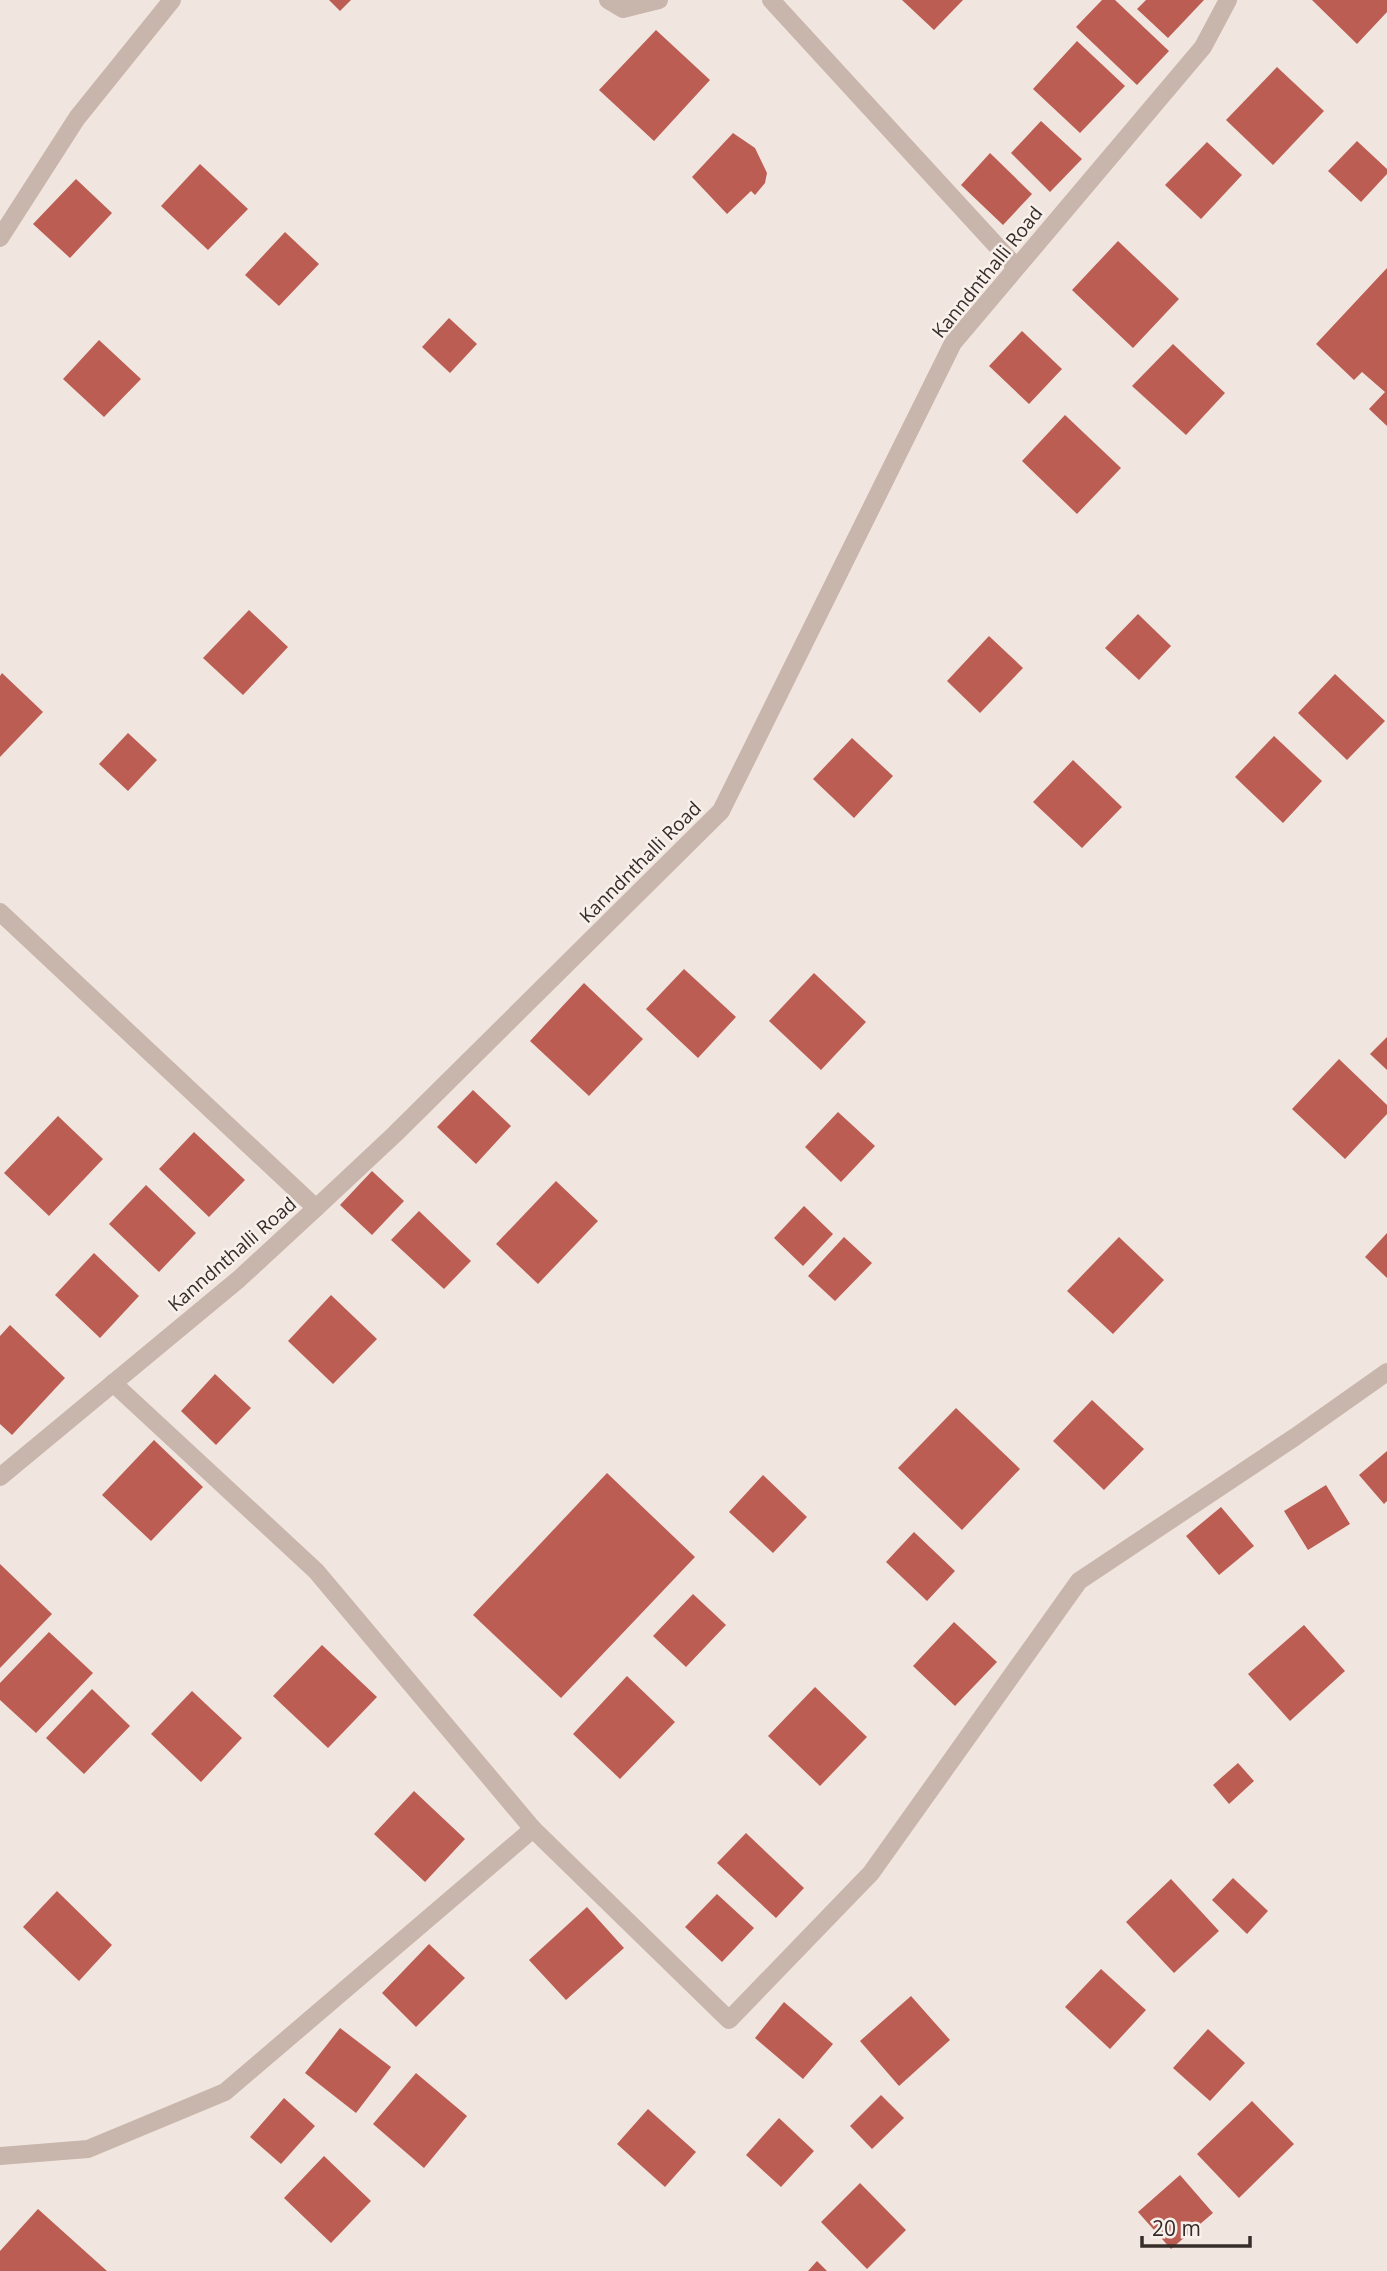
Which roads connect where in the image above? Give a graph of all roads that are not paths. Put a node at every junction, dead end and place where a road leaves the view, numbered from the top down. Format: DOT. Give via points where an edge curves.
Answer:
graph roads {
  1 [pos="172,0"];
  2 [pos="608,0"];
  3 [pos="659,0"];
  4 [pos="771,0"];
  5 [pos="1228,0"];
  6 [pos="0,238"];
  7 [pos="1016,267"];
  8 [pos="0,912"];
  9 [pos="316,1208"];
  10 [pos="1387,1372"];
  11 [pos="113,1383"];
  12 [pos="0,1477"];
  13 [pos="533,1829"];
  14 [pos="0,2156"];
  1 -- 6 [label="street" via="78,118"];
  2 -- 3 [label="street" via="623,9"];
  4 -- 7 [label="street"];
  5 -- 7 [label="street, Kanndnthalli Road" via="1203,47"];
  7 -- 9 [label="street, Kanndnthalli Road" via="953,343 721,811"];
  8 -- 9 [label="street"];
  9 -- 11 [label="street, Kanndnthalli Road"];
  10 -- 13 [label="street" via="1079,1581 871,1873 729,2020"];
  11 -- 12 [label="street, Kanndnthalli Road"];
  11 -- 13 [label="street" via="316,1571"];
  13 -- 14 [label="street" via="225,2092 88,2149"];
}
